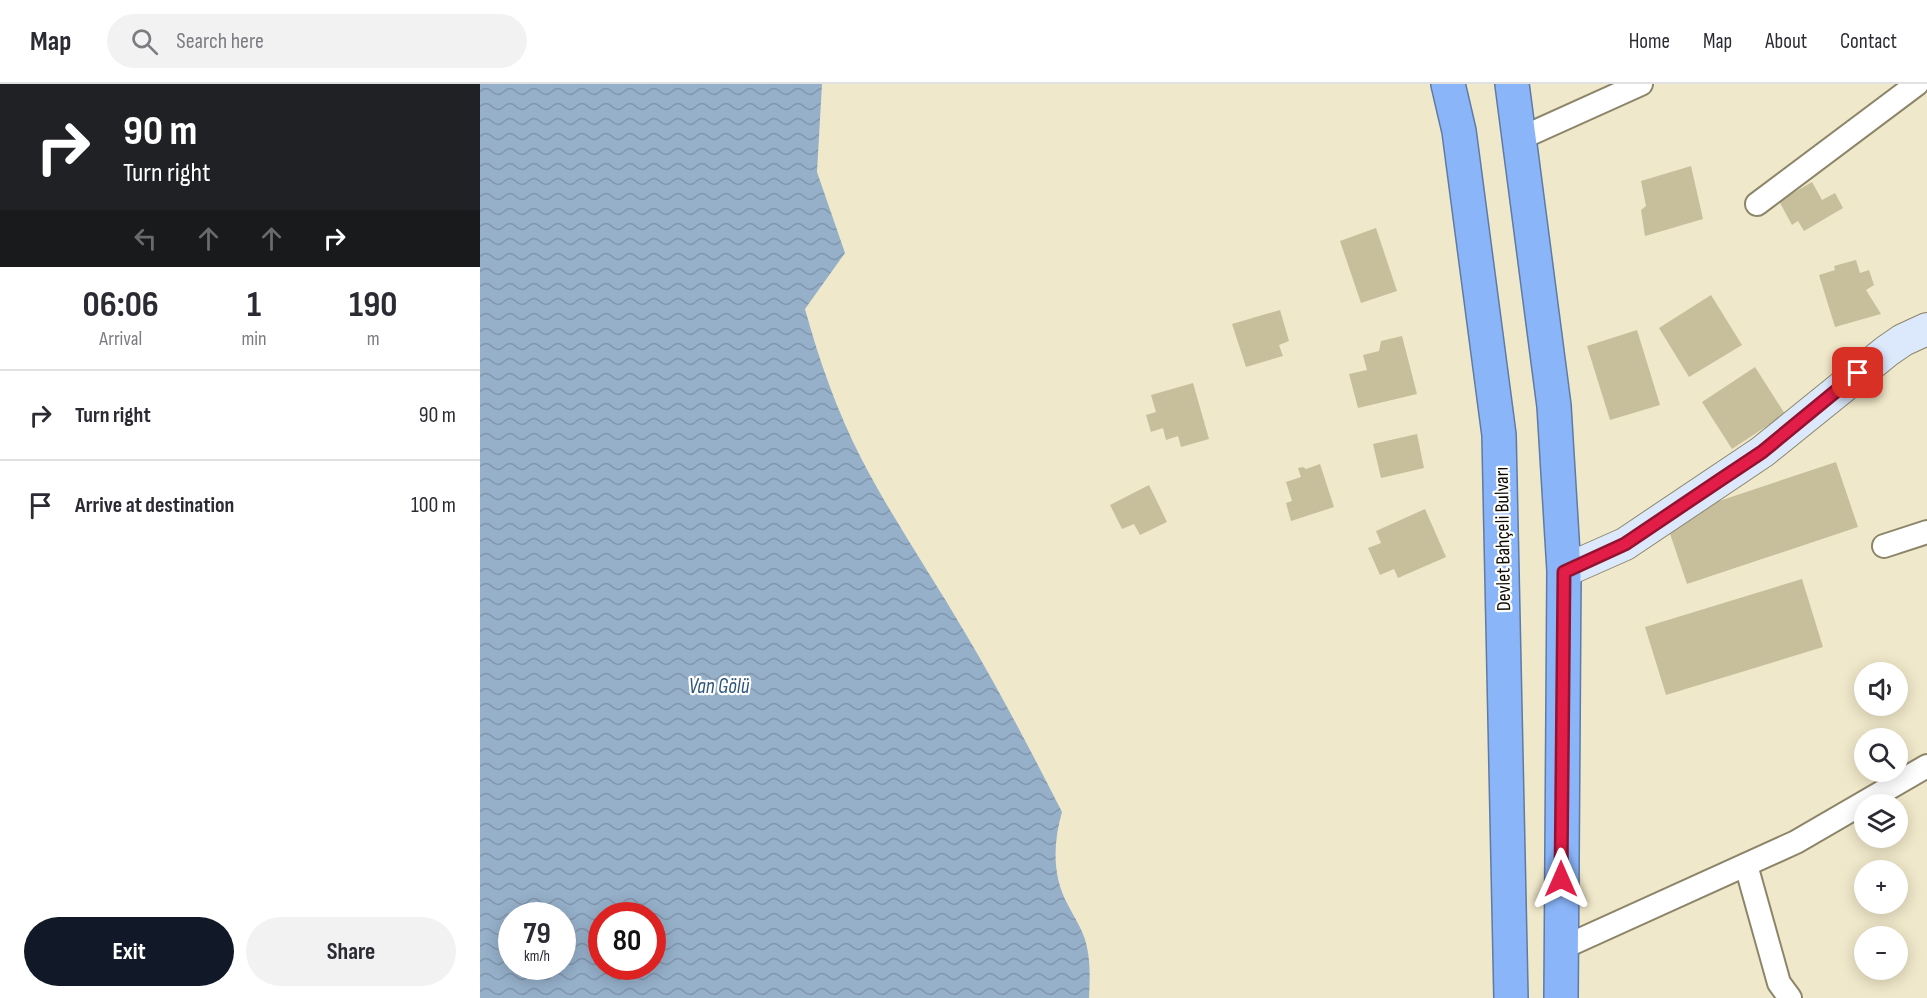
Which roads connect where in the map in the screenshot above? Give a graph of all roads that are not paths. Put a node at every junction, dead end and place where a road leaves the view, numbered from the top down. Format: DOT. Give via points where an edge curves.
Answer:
graph roads {
  1 [pos="1448,84"];
  2 [pos="1512,84"];
  3 [pos="1641,84"];
  4 [pos="1917,84"];
  5 [pos="1519,139"];
  6 [pos="1756,204"];
  7 [pos="1927,329"];
  8 [pos="1927,532"];
  9 [pos="1884,546"];
  10 [pos="1564,572"];
  11 [pos="1927,766"];
  12 [pos="1746,865"];
  13 [pos="1560,949"];
  14 [pos="1510,998"];
  15 [pos="1561,998"];
  16 [pos="1790,998"];
  1 -- 14 [label="highway, Devlet Bahçeli Bulvarı" via="1459,131 1500,435"];
  2 -- 5 [label="highway"];
  3 -- 5 [label="street"];
  4 -- 6 [label="street"];
  5 -- 10 [label="highway" via="1554,406"];
  7 -- 10 [label="street" via="1887,351 1762,452 1625,544"];
  8 -- 9 [label="street"];
  10 -- 13 [label="highway"];
  11 -- 12 [label="street" via="1796,842"];
  12 -- 13 [label="street"];
  12 -- 16 [label="street" via="1779,983"];
  13 -- 15 [label="highway"];
}
